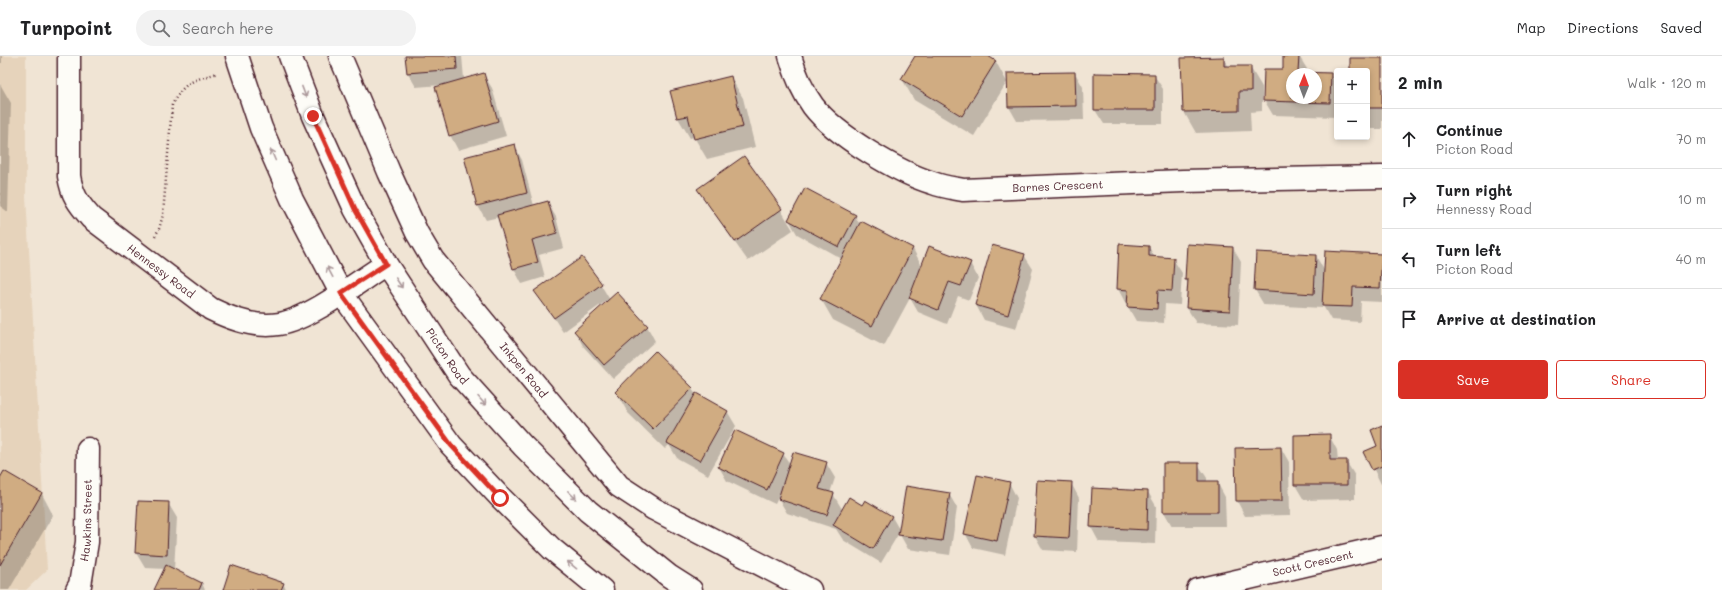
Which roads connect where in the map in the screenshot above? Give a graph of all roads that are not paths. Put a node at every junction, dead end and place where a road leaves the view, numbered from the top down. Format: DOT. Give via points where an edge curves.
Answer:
graph roads {
  1 [pos="69,56"];
  2 [pos="236,56"];
  3 [pos="290,56"];
  4 [pos="340,56"];
  5 [pos="790,56"];
  6 [pos="1382,177"];
  7 [pos="386,264"];
  8 [pos="341,293"];
  9 [pos="88,449"];
  10 [pos="1382,547"];
  11 [pos="77,590"];
  12 [pos="602,590"];
  13 [pos="691,590"];
  14 [pos="810,590"];
  15 [pos="1198,590"];
  1 -- 8 [label="street, Hennessy Road" via="71,191 91,218 211,309 230,318 255,324 278,324 301,317"];
  8 -- 2 [label="street, one-way" via="289,192 261,128"];
  3 -- 7 [label="street, Picton Road, one-way" via="313,116 355,209"];
  4 -- 14 [label="street, Inkpen Road" via="389,172 417,233 433,260 619,486 654,509"];
  5 -- 6 [label="street, Barnes Crescent" via="795,74 813,106 833,127 897,168 933,183 963,190 1183,181"];
  7 -- 8 [label="street, Hennessy Road"];
  7 -- 13 [label="street, Picton Road, one-way" via="458,375 523,446 588,511 669,576"];
  12 -- 8 [label="street, one-way" via="552,549 451,445"];
  9 -- 11 [label="street, Hawkins Street" via="87,542"];
  10 -- 15 [label="street, Scott Crescent"];
}
